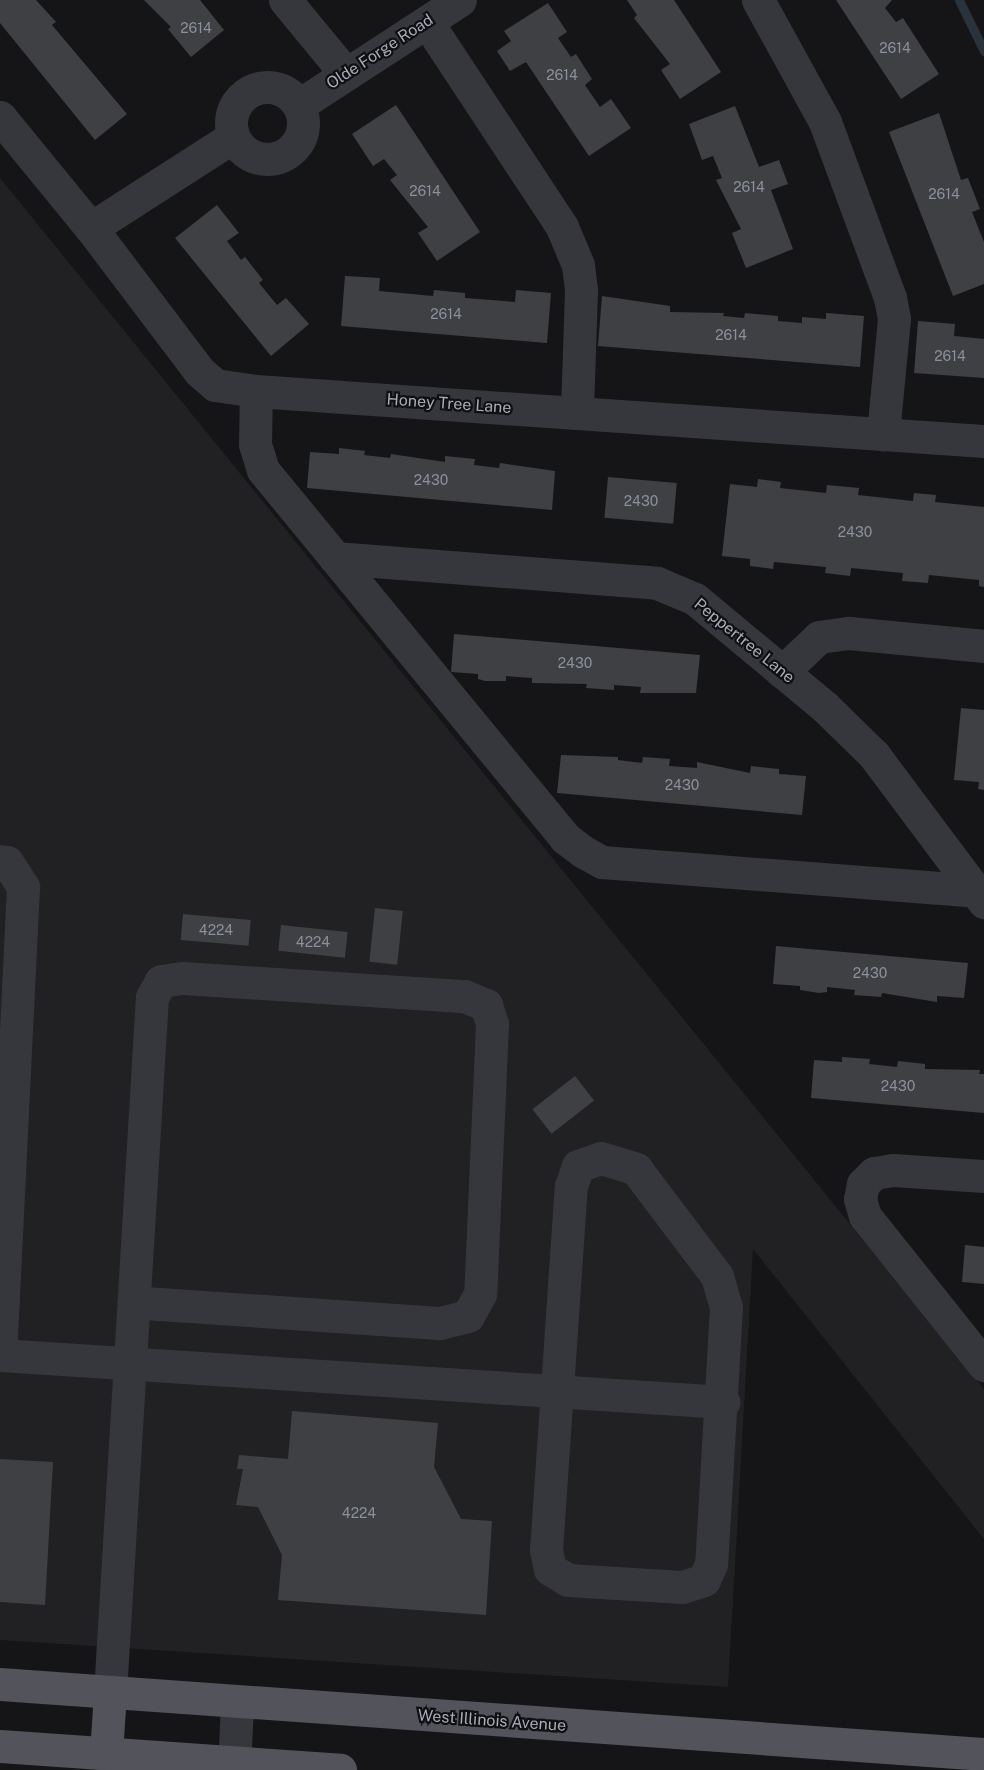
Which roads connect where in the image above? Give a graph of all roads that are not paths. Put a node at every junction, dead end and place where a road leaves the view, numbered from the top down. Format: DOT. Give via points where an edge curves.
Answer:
graph roads {
  1 [pos="285,0"];
  2 [pos="460,0"];
  3 [pos="758,0"];
  4 [pos="427,22"];
  5 [pos="346,74"];
  6 [pos="299,105"];
  7 [pos="0,117"];
  8 [pos="233,136"];
  9 [pos="91,228"];
  10 [pos="256,391"];
  11 [pos="577,413"];
  12 [pos="883,434"];
  13 [pos="984,441"];
  14 [pos="335,558"];
  15 [pos="984,646"];
  16 [pos="782,672"];
  17 [pos="969,856"];
  18 [pos="0,861"];
  19 [pos="980,896"];
  20 [pos="984,1176"];
  21 [pos="134,1302"];
  22 [pos="0,1354"];
  23 [pos="131,1363"];
  24 [pos="984,1365"];
  25 [pos="557,1390"];
  26 [pos="723,1402"];
  27 [pos="0,1684"];
  28 [pos="110,1693"];
  29 [pos="237,1703"];
  30 [pos="0,1746"];
  31 [pos="106,1754"];
  32 [pos="984,1754"];
  33 [pos="825,1757"];
  34 [pos="234,1766"];
  35 [pos="340,1770"];
  1 -- 5 [label="street"];
  2 -- 4 [label="street, Olde Forge Road"];
  3 -- 12 [label="street" via="825,122 894,319"];
  4 -- 5 [label="street, Olde Forge Road"];
  4 -- 11 [label="street" via="562,227 578,265 581,290"];
  5 -- 6 [label="street, Olde Forge Road"];
  6 -- 8 [label="street" via="289,93 259,87 244,94 234,106 230,121"];
  6 -- 8 [label="street" via="302,134 295,147 283,156 254,157"];
  7 -- 9 [label="street, Honey Tree Lane"];
  8 -- 9 [label="street"];
  9 -- 10 [label="street, Honey Tree Lane" via="199,371 215,385"];
  10 -- 11 [label="street, Honey Tree Lane"];
  10 -- 14 [label="street" via="255,444 263,470"];
  11 -- 12 [label="street, Honey Tree Lane"];
  12 -- 13 [label="street, Honey Tree Lane"];
  14 -- 16 [label="street, Peppertree Lane" via="657,583 695,599"];
  14 -- 19 [label="street" via="565,838 602,862"];
  15 -- 16 [label="street" via="849,633 819,637"];
  16 -- 17 [label="street, Peppertree Lane" via="874,755"];
  17 -- 19 [label="street, Peppertree Lane"];
  18 -- 22 [label="street" via="7,862 24,887"];
  20 -- 24 [label="street" via="893,1170 874,1173 863,1184 860,1199 865,1216"];
  21 -- 21 [label="street" via="152,997 161,981 183,978 464,996 486,1005 492,1024 480,1294 468,1316 439,1323"];
  21 -- 23 [label="street"];
  22 -- 23 [label="street"];
  23 -- 25 [label="street"];
  23 -- 28 [label="street"];
  25 -- 26 [label="street"];
  25 -- 26 [label="street" via="546,1550 550,1569 568,1580 682,1587 704,1580 711,1564"];
  25 -- 26 [label="street" via="572,1186 578,1166 602,1158 636,1169 717,1276 726,1307"];
  27 -- 28 [label="main road, West Illinois Avenue"];
  28 -- 29 [label="main road, West Illinois Avenue"];
  28 -- 31 [label="main road"];
  29 -- 33 [label="main road, West Illinois Avenue"];
  29 -- 34 [label="street"];
  30 -- 31 [label="main road"];
  31 -- 34 [label="main road"];
  32 -- 33 [label="main road, West Illinois Avenue"];
  34 -- 35 [label="main road"];
}
